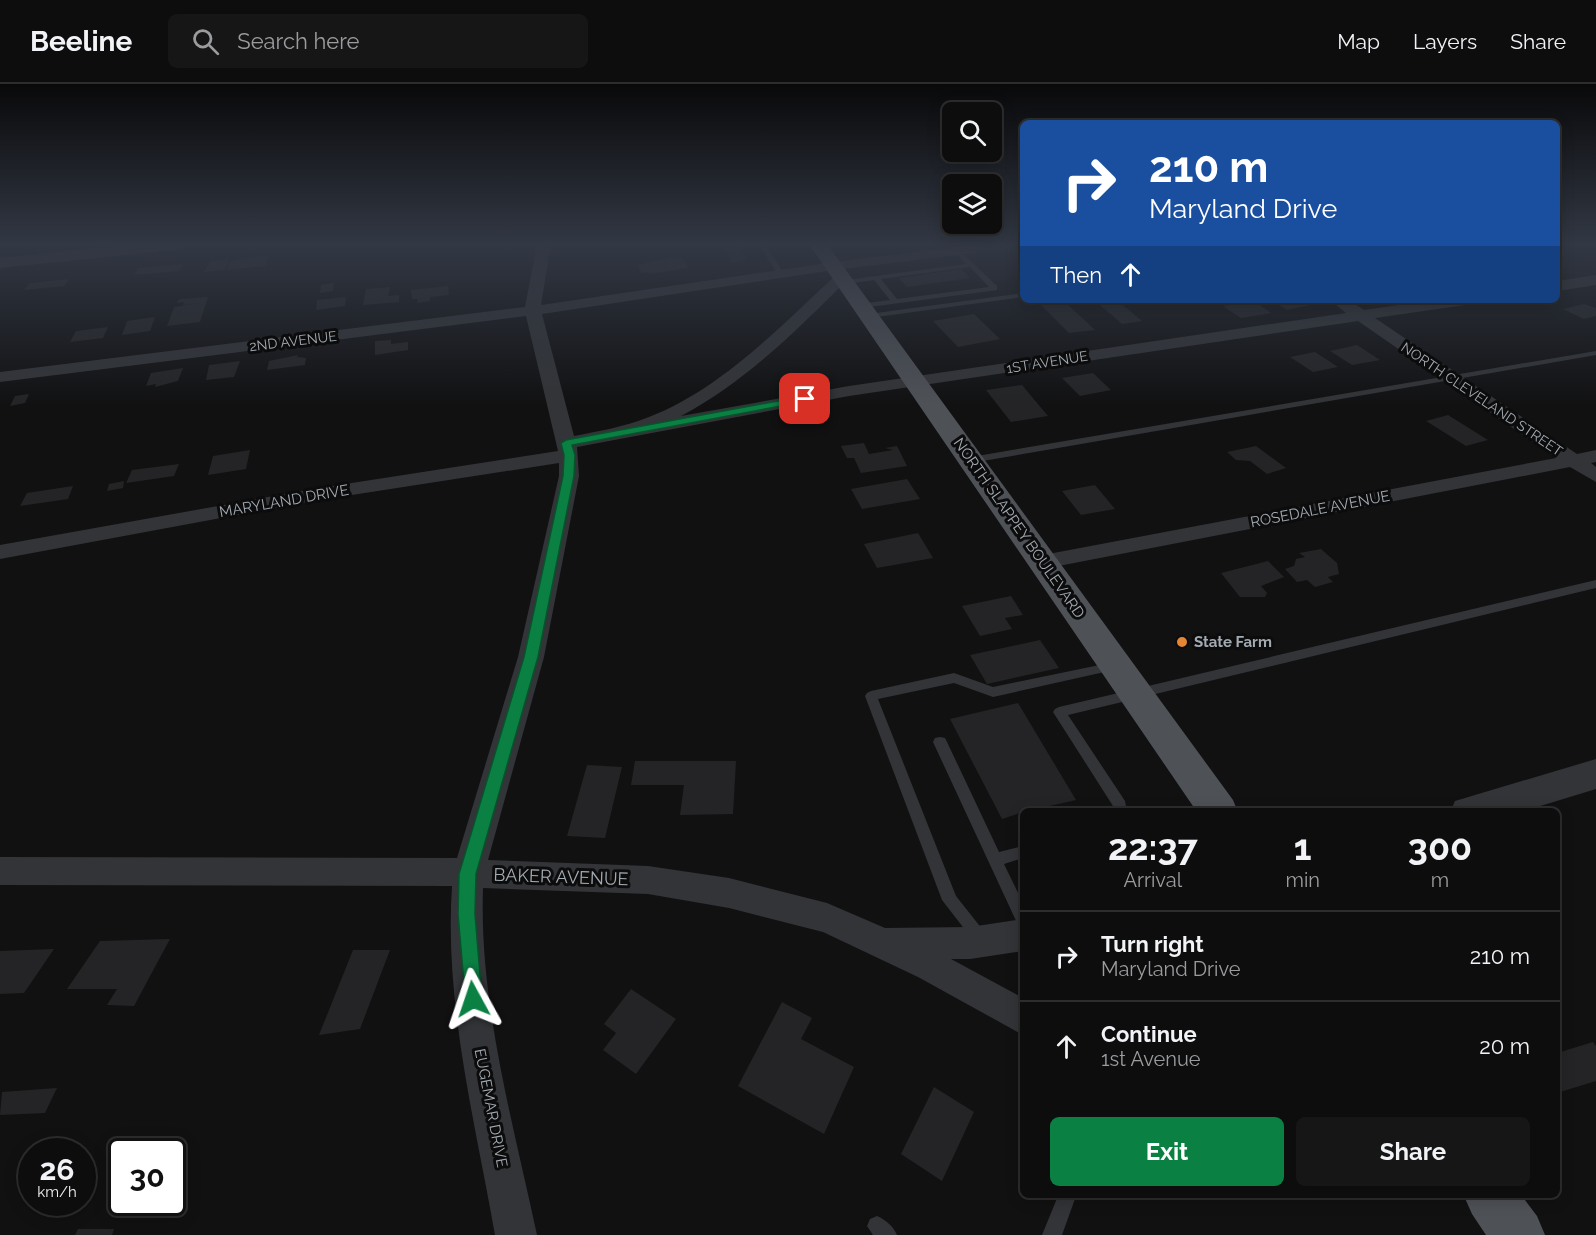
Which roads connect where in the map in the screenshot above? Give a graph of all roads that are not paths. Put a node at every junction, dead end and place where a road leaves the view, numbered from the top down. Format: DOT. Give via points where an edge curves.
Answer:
graph roads {
  1 [pos="536,298"];
  2 [pos="622,298"];
  3 [pos="807,298"];
  4 [pos="857,298"];
  5 [pos="893,298"];
  6 [pos="921,298"];
  7 [pos="996,298"];
  8 [pos="896,301"];
  9 [pos="1342,303"];
  10 [pos="1446,303"];
  11 [pos="534,311"];
  12 [pos="866,311"];
  13 [pos="1361,316"];
  14 [pos="1596,353"];
  15 [pos="0,377"];
  16 [pos="1451,378"];
  17 [pos="916,382"];
  18 [pos="630,430"];
  19 [pos="568,449"];
  20 [pos="1596,456"];
  21 [pos="971,460"];
  22 [pos="1573,461"];
  23 [pos="1596,476"];
  24 [pos="0,552"];
  25 [pos="1043,562"];
  26 [pos="1596,584"];
  27 [pos="1116,665"];
  28 [pos="1137,695"];
  29 [pos="940,742"];
  30 [pos="1596,774"];
  31 [pos="1120,808"];
  32 [pos="1216,808"];
  33 [pos="1481,808"];
  34 [pos="1020,853"];
  35 [pos="995,860"];
  36 [pos="0,870"];
  37 [pos="468,874"];
  38 [pos="1020,914"];
  39 [pos="1020,935"];
  40 [pos="984,941"];
  41 [pos="881,942"];
  42 [pos="1020,1015"];
  43 [pos="1066,1198"];
  44 [pos="1491,1198"];
  45 [pos="516,1235"];
  46 [pos="1052,1235"];
  47 [pos="1518,1235"];
  1 -- 11 [label="street, EUGEMAR DRIVE"];
  2 -- 11 [label="street, 2ND AVENUE"];
  3 -- 18 [label="street, MARYLAND DRIVE" via="750,361 676,411"];
  4 -- 12 [label="main road, NORTH SLAPPEY BOULEVARD"];
  5 -- 8 [label="lane"];
  6 -- 8 [label="lane"];
  7 -- 12 [label="lane"];
  8 -- 12 [label="lane"];
  9 -- 13 [label="street, NORTH CLEVELAND STREET"];
  10 -- 13 [label="street, 1ST AVENUE"];
  11 -- 15 [label="street, 2ND AVENUE"];
  11 -- 19 [label="street, EUGEMAR DRIVE" via="542,360"];
  12 -- 17 [label="main road, NORTH SLAPPEY BOULEVARD"];
  13 -- 16 [label="street, NORTH CLEVELAND STREET"];
  13 -- 17 [label="street, 1ST AVENUE"];
  14 -- 16 [label="lane"];
  16 -- 21 [label="lane"];
  16 -- 22 [label="street, NORTH CLEVELAND STREET"];
  17 -- 18 [label="street, 1ST AVENUE"];
  17 -- 21 [label="main road, NORTH SLAPPEY BOULEVARD"];
  18 -- 19 [label="street, MARYLAND DRIVE"];
  19 -- 24 [label="street, MARYLAND DRIVE"];
  19 -- 37 [label="street, EUGEMAR DRIVE" via="569,476 531,657"];
  20 -- 22 [label="street, ROSEDALE AVENUE"];
  21 -- 25 [label="main road, NORTH SLAPPEY BOULEVARD"];
  22 -- 23 [label="street, NORTH CLEVELAND STREET"];
  22 -- 25 [label="street, ROSEDALE AVENUE"];
  25 -- 27 [label="main road, NORTH SLAPPEY BOULEVARD"];
  26 -- 28 [label="lane"];
  27 -- 28 [label="main road, NORTH SLAPPEY BOULEVARD"];
  27 -- 40 [label="lane" via="993,692 954,678 871,696 951,900"];
  28 -- 31 [label="lane" via="1059,712"];
  28 -- 32 [label="main road, NORTH SLAPPEY BOULEVARD"];
  29 -- 35 [label="lane"];
  30 -- 33 [label="street"];
  34 -- 35 [label="lane"];
  35 -- 38 [label="lane"];
  36 -- 37 [label="street, BAKER AVENUE"];
  37 -- 41 [label="street, BAKER AVENUE" via="660,882 729,893 827,918"];
  37 -- 45 [label="street, EUGEMAR DRIVE" via="466,914 475,1020"];
  39 -- 40 [label="street"];
  40 -- 41 [label="street"];
  41 -- 42 [label="street, BAKER AVENUE"];
  43 -- 46 [label="lane"];
  44 -- 47 [label="main road"];
}
